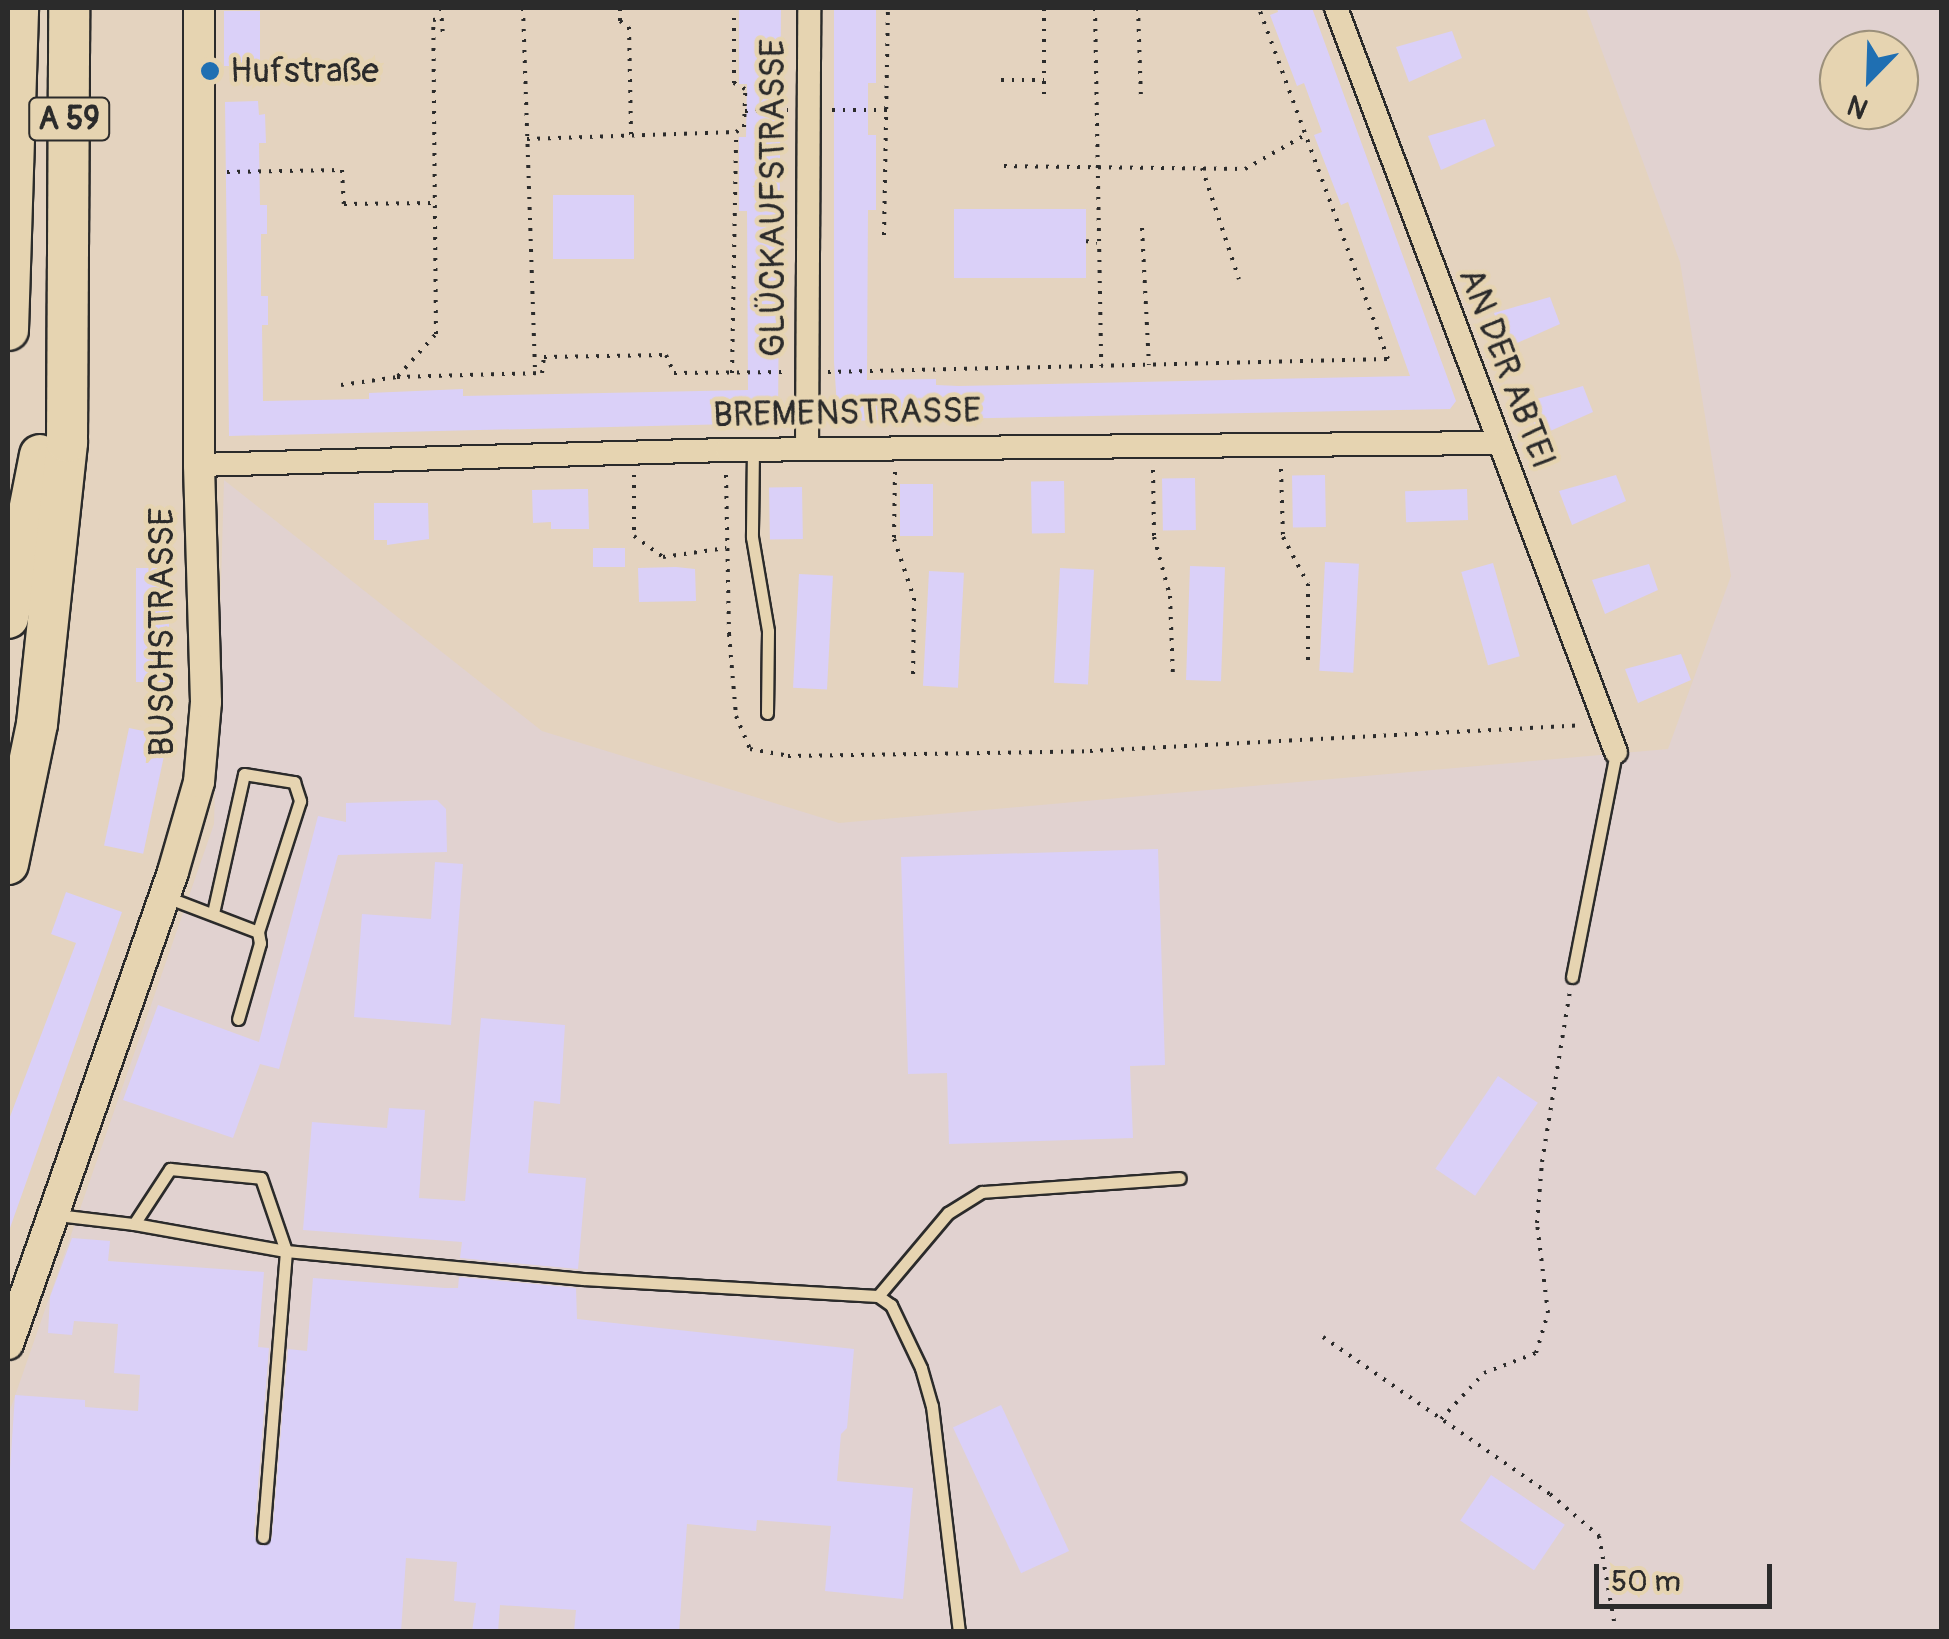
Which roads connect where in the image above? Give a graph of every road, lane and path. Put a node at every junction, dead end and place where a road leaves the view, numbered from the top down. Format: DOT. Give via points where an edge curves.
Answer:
graph roads {
  1 [pos="18,8"];
  2 [pos="69,8"];
  3 [pos="199,8"];
  4 [pos="442,8"];
  5 [pos="524,8"];
  6 [pos="620,8"];
  7 [pos="734,8"];
  8 [pos="809,8"];
  9 [pos="888,8"];
  10 [pos="1044,8"];
  11 [pos="1095,8"];
  12 [pos="1138,8"];
  13 [pos="1259,8"];
  14 [pos="1336,8"];
  15 [pos="442,19"];
  16 [pos="442,37"];
  17 [pos="1001,80"];
  18 [pos="1044,80"];
  19 [pos="1044,94"];
  20 [pos="1142,99"];
  21 [pos="809,110"];
  22 [pos="888,110"];
  23 [pos="744,111"];
  24 [pos="736,132"];
  25 [pos="1305,135"];
  26 [pos="632,136"];
  27 [pos="528,139"];
  28 [pos="1095,165"];
  29 [pos="1004,166"];
  30 [pos="1202,168"];
  31 [pos="200,173"];
  32 [pos="434,203"];
  33 [pos="1142,228"];
  34 [pos="64,231"];
  35 [pos="884,236"];
  36 [pos="1086,240"];
  37 [pos="1097,243"];
  38 [pos="10,261"];
  39 [pos="1238,279"];
  40 [pos="8,330"];
  41 [pos="1149,365"];
  42 [pos="1102,366"];
  43 [pos="732,372"];
  44 [pos="807,372"];
  45 [pos="535,373"];
  46 [pos="398,377"];
  47 [pos="340,385"];
  48 [pos="1496,443"];
  49 [pos="1280,444"];
  50 [pos="1153,445"];
  51 [pos="895,447"];
  52 [pos="806,448"];
  53 [pos="727,450"];
  54 [pos="753,450"];
  55 [pos="634,452"];
  56 [pos="199,465"];
  57 [pos="726,548"];
  58 [pos="8,618"];
  59 [pos="1308,668"];
  60 [pos="1173,678"];
  61 [pos="912,680"];
  62 [pos="767,713"];
  63 [pos="1606,720"];
  64 [pos="1616,752"];
  65 [pos="8,864"];
  66 [pos="164,896"];
  67 [pos="213,914"];
  68 [pos="258,932"];
  69 [pos="1572,977"];
  70 [pos="238,1019"];
  71 [pos="1180,1178"];
  72 [pos="53,1214"];
  73 [pos="134,1224"];
  74 [pos="286,1251"];
  75 [pos="878,1296"];
  76 [pos="1323,1336"];
  77 [pos="8,1344"];
  78 [pos="1440,1419"];
  79 [pos="262,1537"];
  80 [pos="959,1632"];
  81 [pos="1616,1632"];
  1 -- 38 [label="highway, A 59"];
  2 -- 34 [label="highway, A 59"];
  3 -- 31 [label="street, BUSCHSTRASSE"];
  4 -- 15 [label="path"];
  5 -- 27 [label="path"];
  6 -- 26 [label="path" via="620,22 628,27"];
  7 -- 23 [label="path" via="734,83 745,89"];
  8 -- 21 [label="street, GLÜCKAUFSTRASSE"];
  9 -- 22 [label="path"];
  10 -- 18 [label="path"];
  11 -- 28 [label="path"];
  12 -- 20 [label="path"];
  13 -- 25 [label="path"];
  14 -- 48 [label="street, AN DER ABTEI"];
  15 -- 16 [label="path"];
  15 -- 32 [label="path" via="434,20"];
  17 -- 18 [label="path"];
  18 -- 19 [label="path"];
  21 -- 22 [label="path"];
  21 -- 23 [label="path"];
  21 -- 44 [label="street, GLÜCKAUFSTRASSE"];
  22 -- 35 [label="path"];
  23 -- 24 [label="path" via="744,127"];
  24 -- 26 [label="path"];
  24 -- 43 [label="path"];
  25 -- 30 [label="path" via="1245,169"];
  25 -- 41 [label="path" via="1388,359"];
  26 -- 27 [label="path"];
  27 -- 45 [label="path"];
  28 -- 29 [label="path"];
  28 -- 30 [label="path"];
  28 -- 37 [label="path"];
  30 -- 39 [label="path"];
  31 -- 32 [label="path" via="342,170 344,204"];
  31 -- 56 [label="street, BUSCHSTRASSE"];
  32 -- 46 [label="path" via="436,334"];
  33 -- 41 [label="path"];
  34 -- 58 [label="highway, A 59" via="35,498"];
  34 -- 65 [label="highway" via="65,460 37,724"];
  36 -- 37 [label="path"];
  37 -- 42 [label="path"];
  38 -- 40 [label="highway, A 59"];
  41 -- 42 [label="path"];
  42 -- 44 [label="path"];
  43 -- 44 [label="path"];
  43 -- 45 [label="path" via="674,373 666,355 649,355 544,356 542,372"];
  44 -- 52 [label="street, GLÜCKAUFSTRASSE"];
  45 -- 46 [label="path"];
  46 -- 47 [label="path"];
  48 -- 49 [label="street, BREMENSTRASSE"];
  48 -- 63 [label="street, AN DER ABTEI"];
  49 -- 50 [label="street, BREMENSTRASSE"];
  49 -- 59 [label="path" via="1283,537 1308,584"];
  50 -- 51 [label="street, BREMENSTRASSE"];
  50 -- 60 [label="path" via="1154,537 1170,596"];
  51 -- 52 [label="street, BREMENSTRASSE"];
  51 -- 61 [label="path" via="894,539 914,598"];
  52 -- 54 [label="street, BREMENSTRASSE"];
  53 -- 54 [label="street, BREMENSTRASSE"];
  53 -- 55 [label="street, BREMENSTRASSE"];
  53 -- 57 [label="path"];
  54 -- 62 [label="lane" via="752,536 768,631"];
  55 -- 56 [label="street, BREMENSTRASSE"];
  55 -- 57 [label="path" via="634,536 663,557"];
  56 -- 66 [label="street, BUSCHSTRASSE" via="199,782"];
  57 -- 63 [label="path" via="736,716 750,750 788,756 1090,752 1570,728"];
  63 -- 64 [label="street, AN DER ABTEI"];
  64 -- 69 [label="lane"];
  66 -- 67 [label="lane"];
  66 -- 72 [label="street, BUSCHSTRASSE"];
  67 -- 68 [label="lane"];
  67 -- 68 [label="lane" via="244,774 294,782 300,801"];
  68 -- 70 [label="lane"];
  69 -- 78 [label="path" via="1542,1162 1537,1224 1548,1312 1536,1353 1484,1373"];
  71 -- 75 [label="lane" via="982,1192 948,1214"];
  72 -- 73 [label="lane"];
  72 -- 77 [label="street, BUSCHSTRASSE"];
  73 -- 74 [label="lane"];
  73 -- 74 [label="lane" via="170,1169 261,1178"];
  74 -- 75 [label="lane" via="583,1279"];
  74 -- 79 [label="lane"];
  75 -- 80 [label="lane" via="890,1305 921,1368 932,1406"];
  76 -- 78 [label="path"];
  78 -- 81 [label="path" via="1599,1536"];
}
